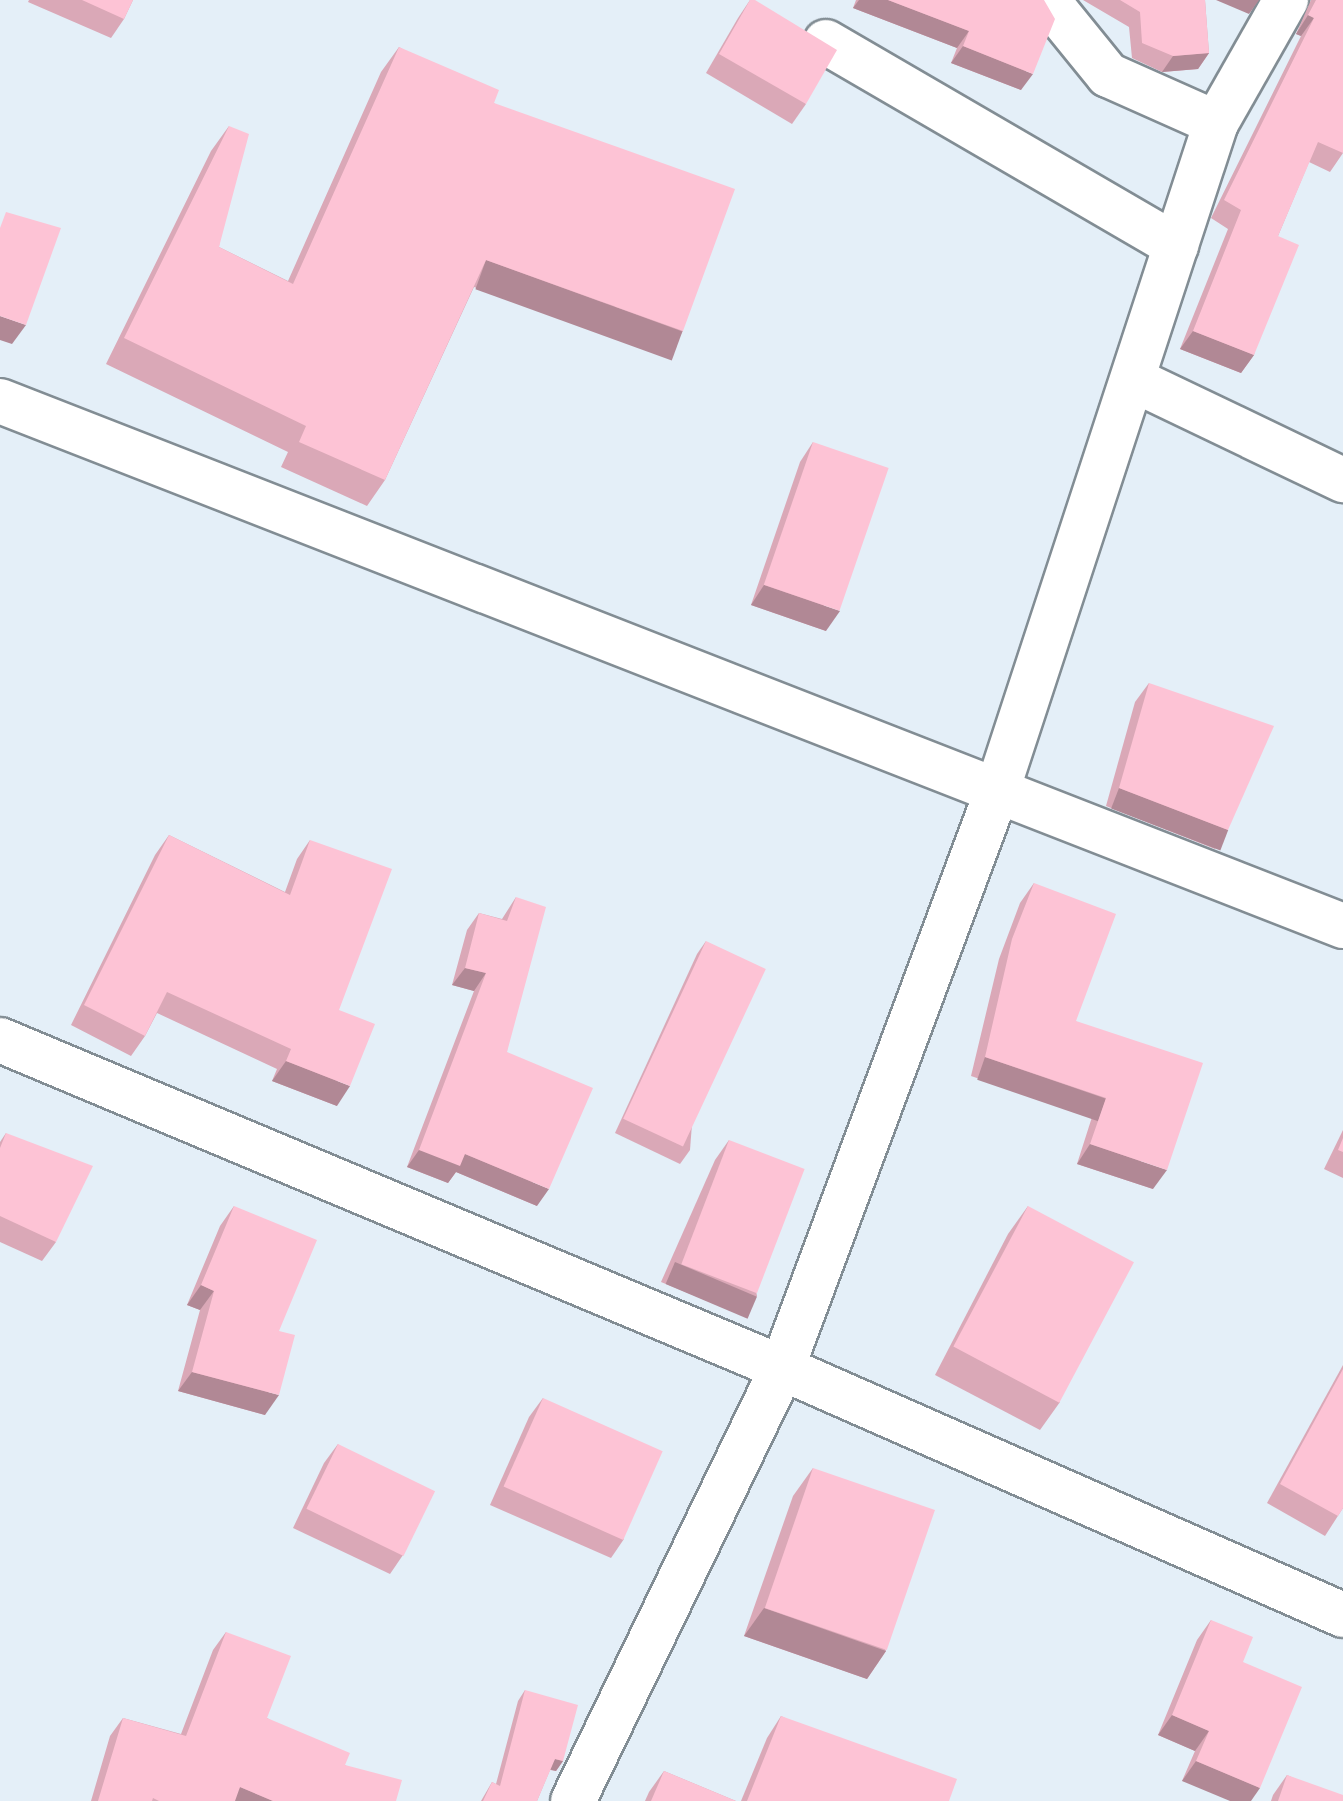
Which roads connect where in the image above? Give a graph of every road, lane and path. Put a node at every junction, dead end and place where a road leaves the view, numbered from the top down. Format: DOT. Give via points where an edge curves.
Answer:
graph roads {
  1 [pos="1047,0"];
  2 [pos="1286,0"];
  3 [pos="826,42"];
  4 [pos="1216,123"];
  5 [pos="1176,246"];
  6 [pos="1134,380"];
  7 [pos="0,401"];
  8 [pos="1343,480"];
  9 [pos="996,794"];
  10 [pos="1343,926"];
  11 [pos="0,1040"];
  12 [pos="782,1368"];
  13 [pos="1343,1615"];
  14 [pos="573,1801"];
  1 -- 4 [label="street" via="1108,75"];
  2 -- 4 [label="street"];
  3 -- 5 [label="street"];
  4 -- 5 [label="street"];
  5 -- 6 [label="street"];
  6 -- 8 [label="street"];
  6 -- 9 [label="street"];
  7 -- 9 [label="street"];
  9 -- 10 [label="street"];
  9 -- 12 [label="street"];
  11 -- 12 [label="street"];
  12 -- 13 [label="street"];
  12 -- 14 [label="street"];
}
